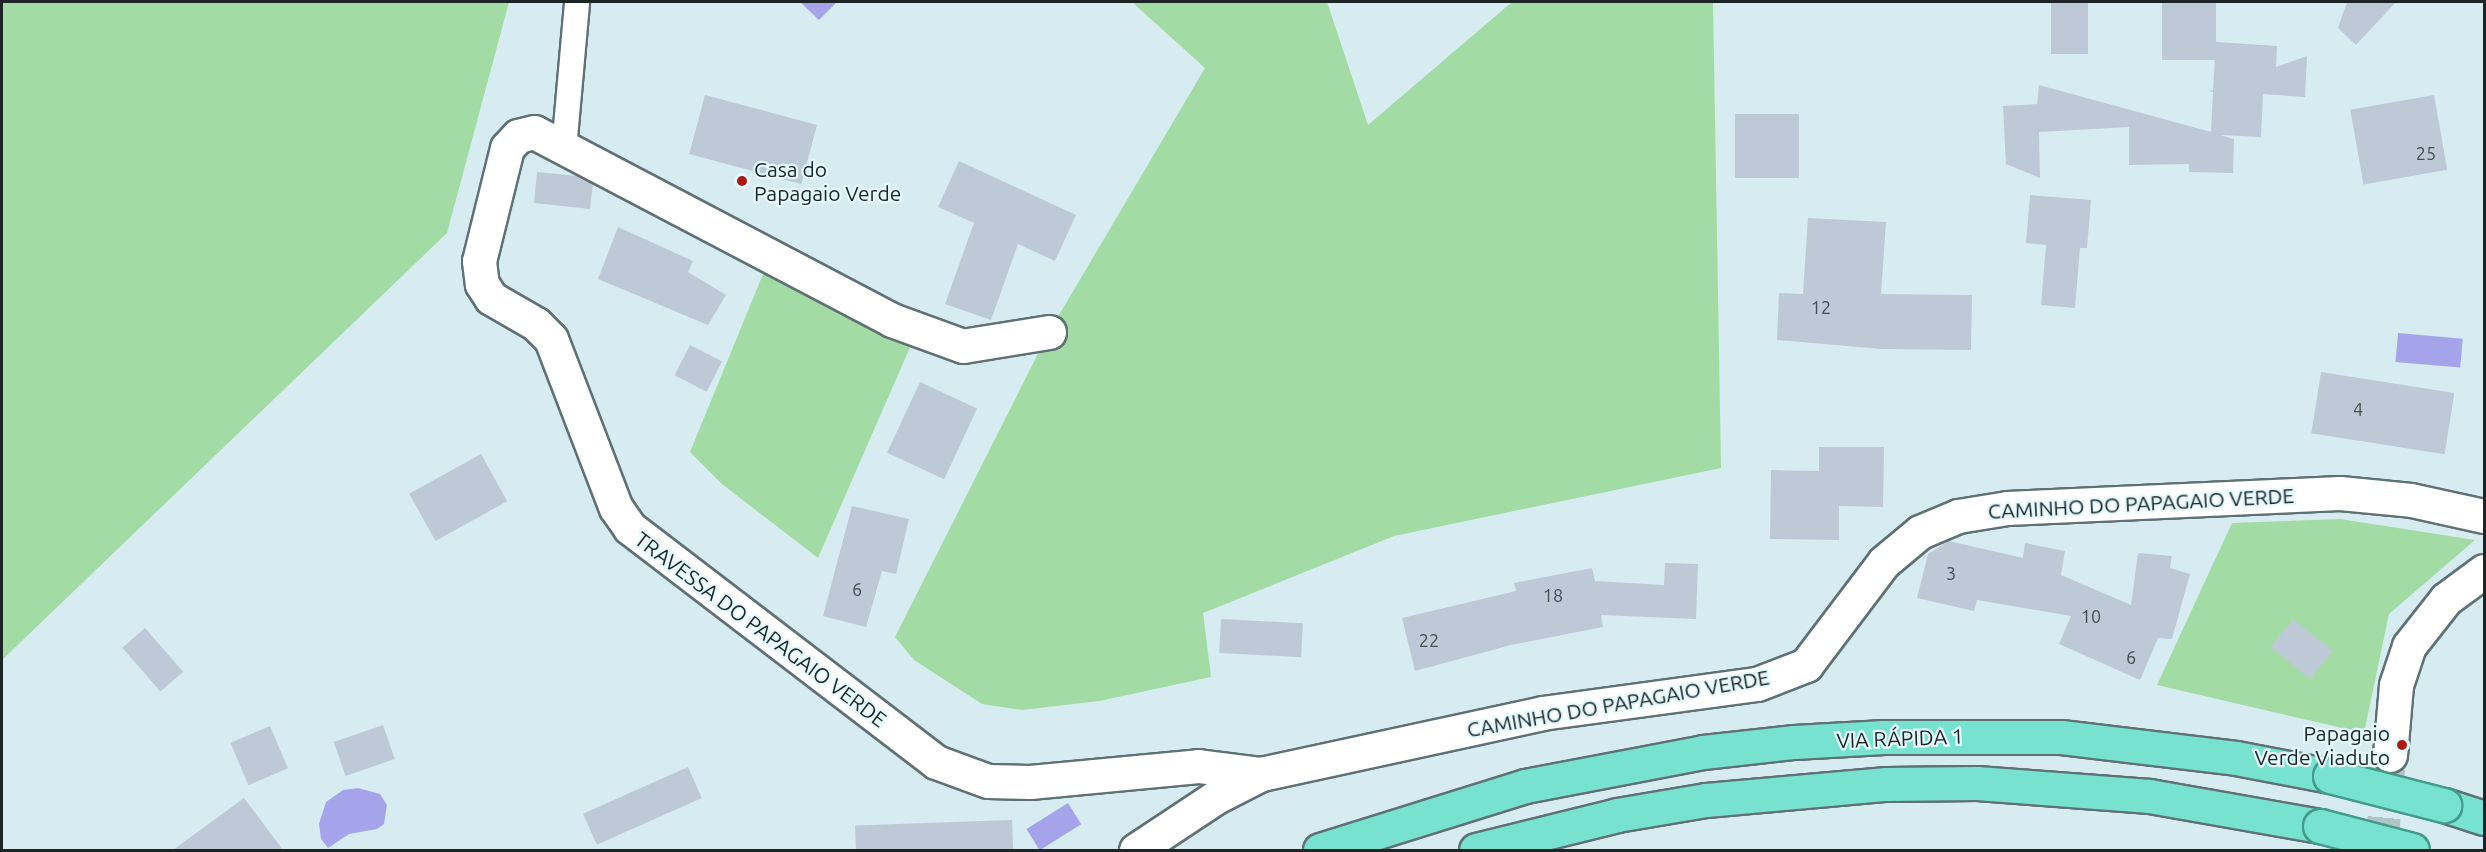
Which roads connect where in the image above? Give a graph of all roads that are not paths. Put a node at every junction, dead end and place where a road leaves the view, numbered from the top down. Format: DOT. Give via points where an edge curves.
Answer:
graph roads {
  1 [pos="577,2"];
  2 [pos="564,150"];
  3 [pos="1049,332"];
  4 [pos="2484,516"];
  5 [pos="2484,571"];
  6 [pos="2390,755"];
  7 [pos="1261,774"];
  8 [pos="2484,818"];
  9 [pos="1136,850"];
  10 [pos="1320,850"];
  11 [pos="1476,850"];
  12 [pos="2412,850"];
  1 -- 2 [label="lane"];
  2 -- 3 [label="street, TRAVESSA DO PAPAGAIO VERDE" via="892,320 963,346"];
  2 -- 7 [label="street, TRAVESSA DO PAPAGAIO VERDE" via="534,132 518,136 507,148 479,261 482,284 491,298 536,324 551,339 616,508 630,528 936,762 957,771 988,781 1030,782 1198,766"];
  4 -- 7 [label="street, CAMINHO DO PAPAGAIO VERDE" via="2411,500 2340,493 2007,508 1958,516 1920,532 1884,562 1806,666 1757,684 1542,713"];
  5 -- 6 [label="street" via="2446,599 2409,646 2396,686"];
  7 -- 9 [label="street" via="1216,797"];
  8 -- 10 [label="highway, VIA RÁPIDA 1, bridge" via="2330,776 2236,758 2061,737 1884,737 1703,752 1525,786"];
  11 -- 12 [label="highway, bridge" via="1617,815 1695,801 1886,784 1988,784 2139,795 2320,826"];
}
